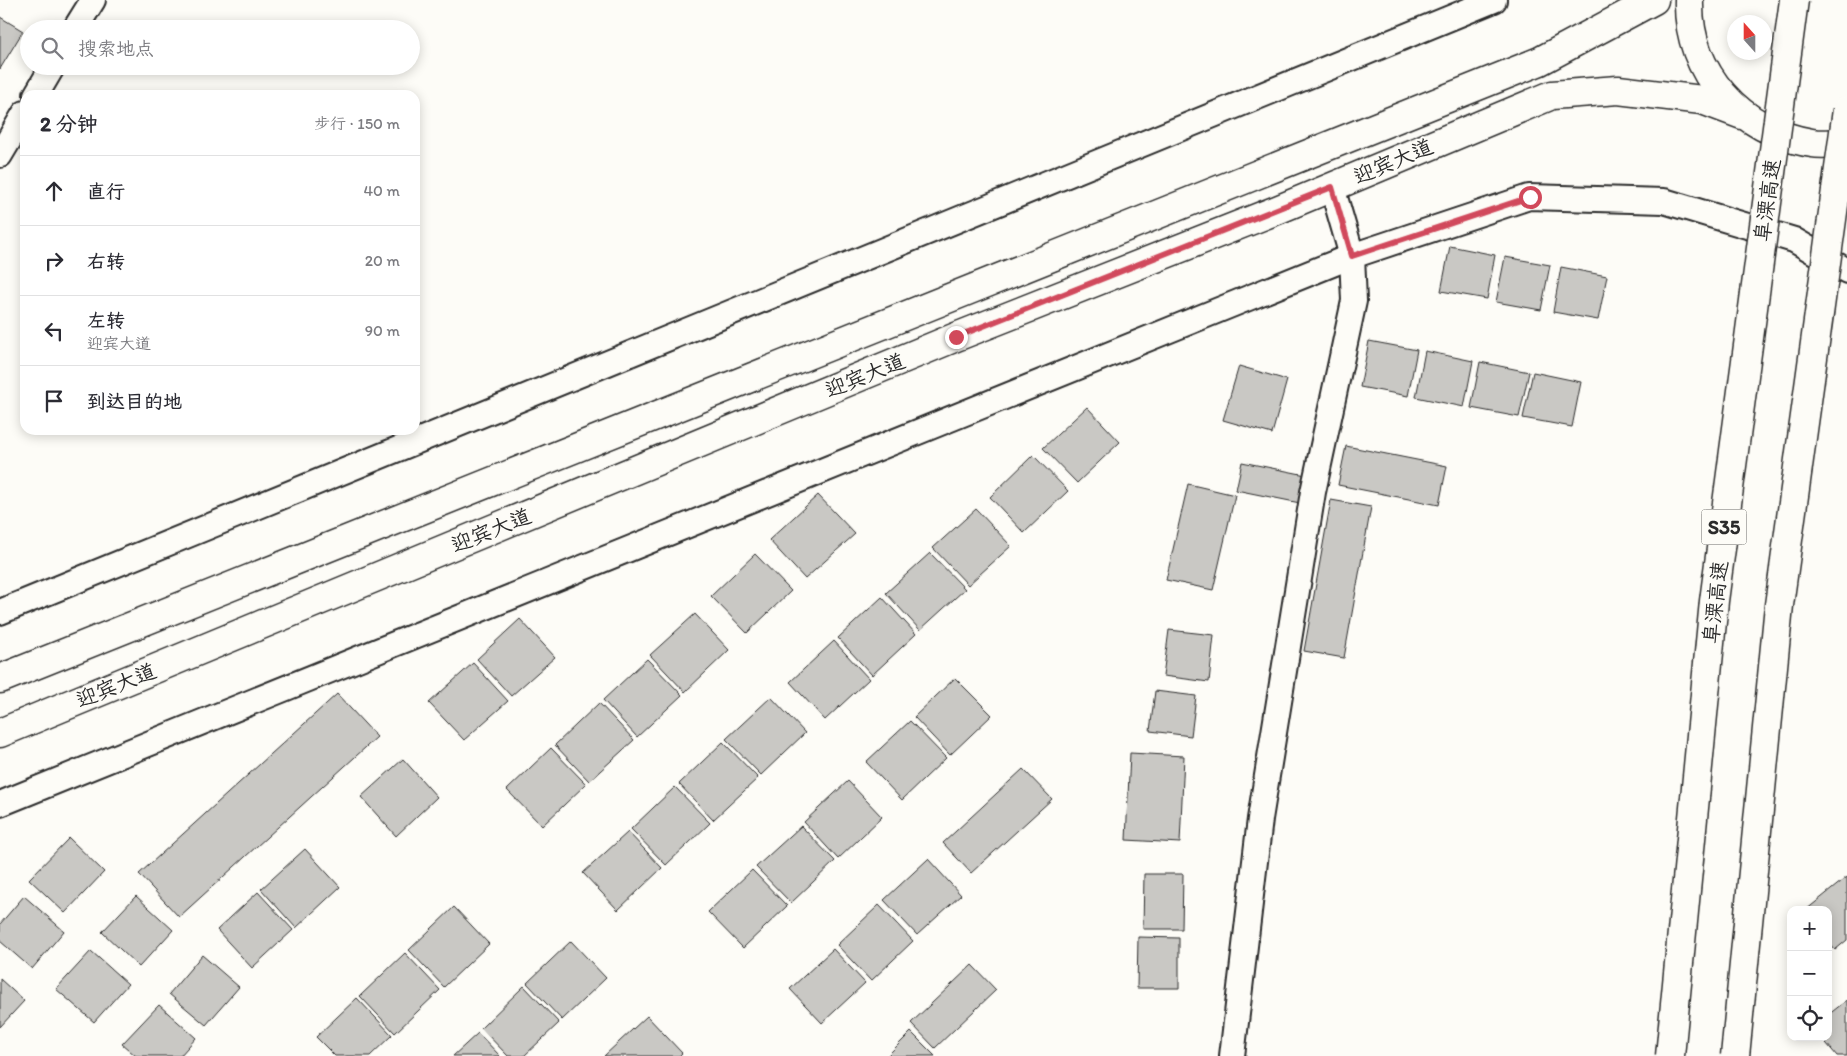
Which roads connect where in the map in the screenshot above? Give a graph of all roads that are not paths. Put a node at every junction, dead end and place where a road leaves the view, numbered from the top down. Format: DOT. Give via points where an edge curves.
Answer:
graph roads {
  1 [pos="93,0"];
  2 [pos="1494,0"];
  3 [pos="1654,0"];
  4 [pos="1689,0"];
  5 [pos="1794,0"];
  6 [pos="81,20"];
  7 [pos="48,75"];
  8 [pos="39,90"];
  9 [pos="1847,110"];
  10 [pos="1742,115"];
  11 [pos="20,121"];
  12 [pos="1847,142"];
  13 [pos="1814,144"];
  14 [pos="0,154"];
  15 [pos="1847,164"];
  16 [pos="1332,187"];
  17 [pos="1352,256"];
  18 [pos="1847,270"];
  19 [pos="0,612"];
  20 [pos="0,680"];
  21 [pos="0,733"];
  22 [pos="0,804"];
  23 [pos="1232,1056"];
  24 [pos="1670,1056"];
  25 [pos="1735,1056"];
  1 -- 6 [label="street"];
  2 -- 19 [label="street"];
  3 -- 20 [label="main road, 迎宾大道" via="1540,61"];
  4 -- 10 [label="main road" via="1688,19 1697,55 1716,88"];
  5 -- 24 [label="main road, 阜溧高速 / S35, bridge" via="1714,601"];
  7 -- 8 [label="street"];
  9 -- 25 [label="main road, bridge" via="1779,605"];
  10 -- 13 [label="main road" via="1776,134"];
  10 -- 16 [label="main road, 迎宾大道" via="1702,100 1618,90 1552,95"];
  11 -- 14 [label="street"];
  12 -- 13 [label="main road"];
  13 -- 15 [label="main road"];
  16 -- 17 [label="street"];
  16 -- 21 [label="main road, 迎宾大道" via="947,341"];
  17 -- 18 [label="street" via="1530,197 1664,201 1794,240"];
  17 -- 22 [label="street"];
  17 -- 23 [label="street" via="1354,300 1313,492 1261,809"];
}
